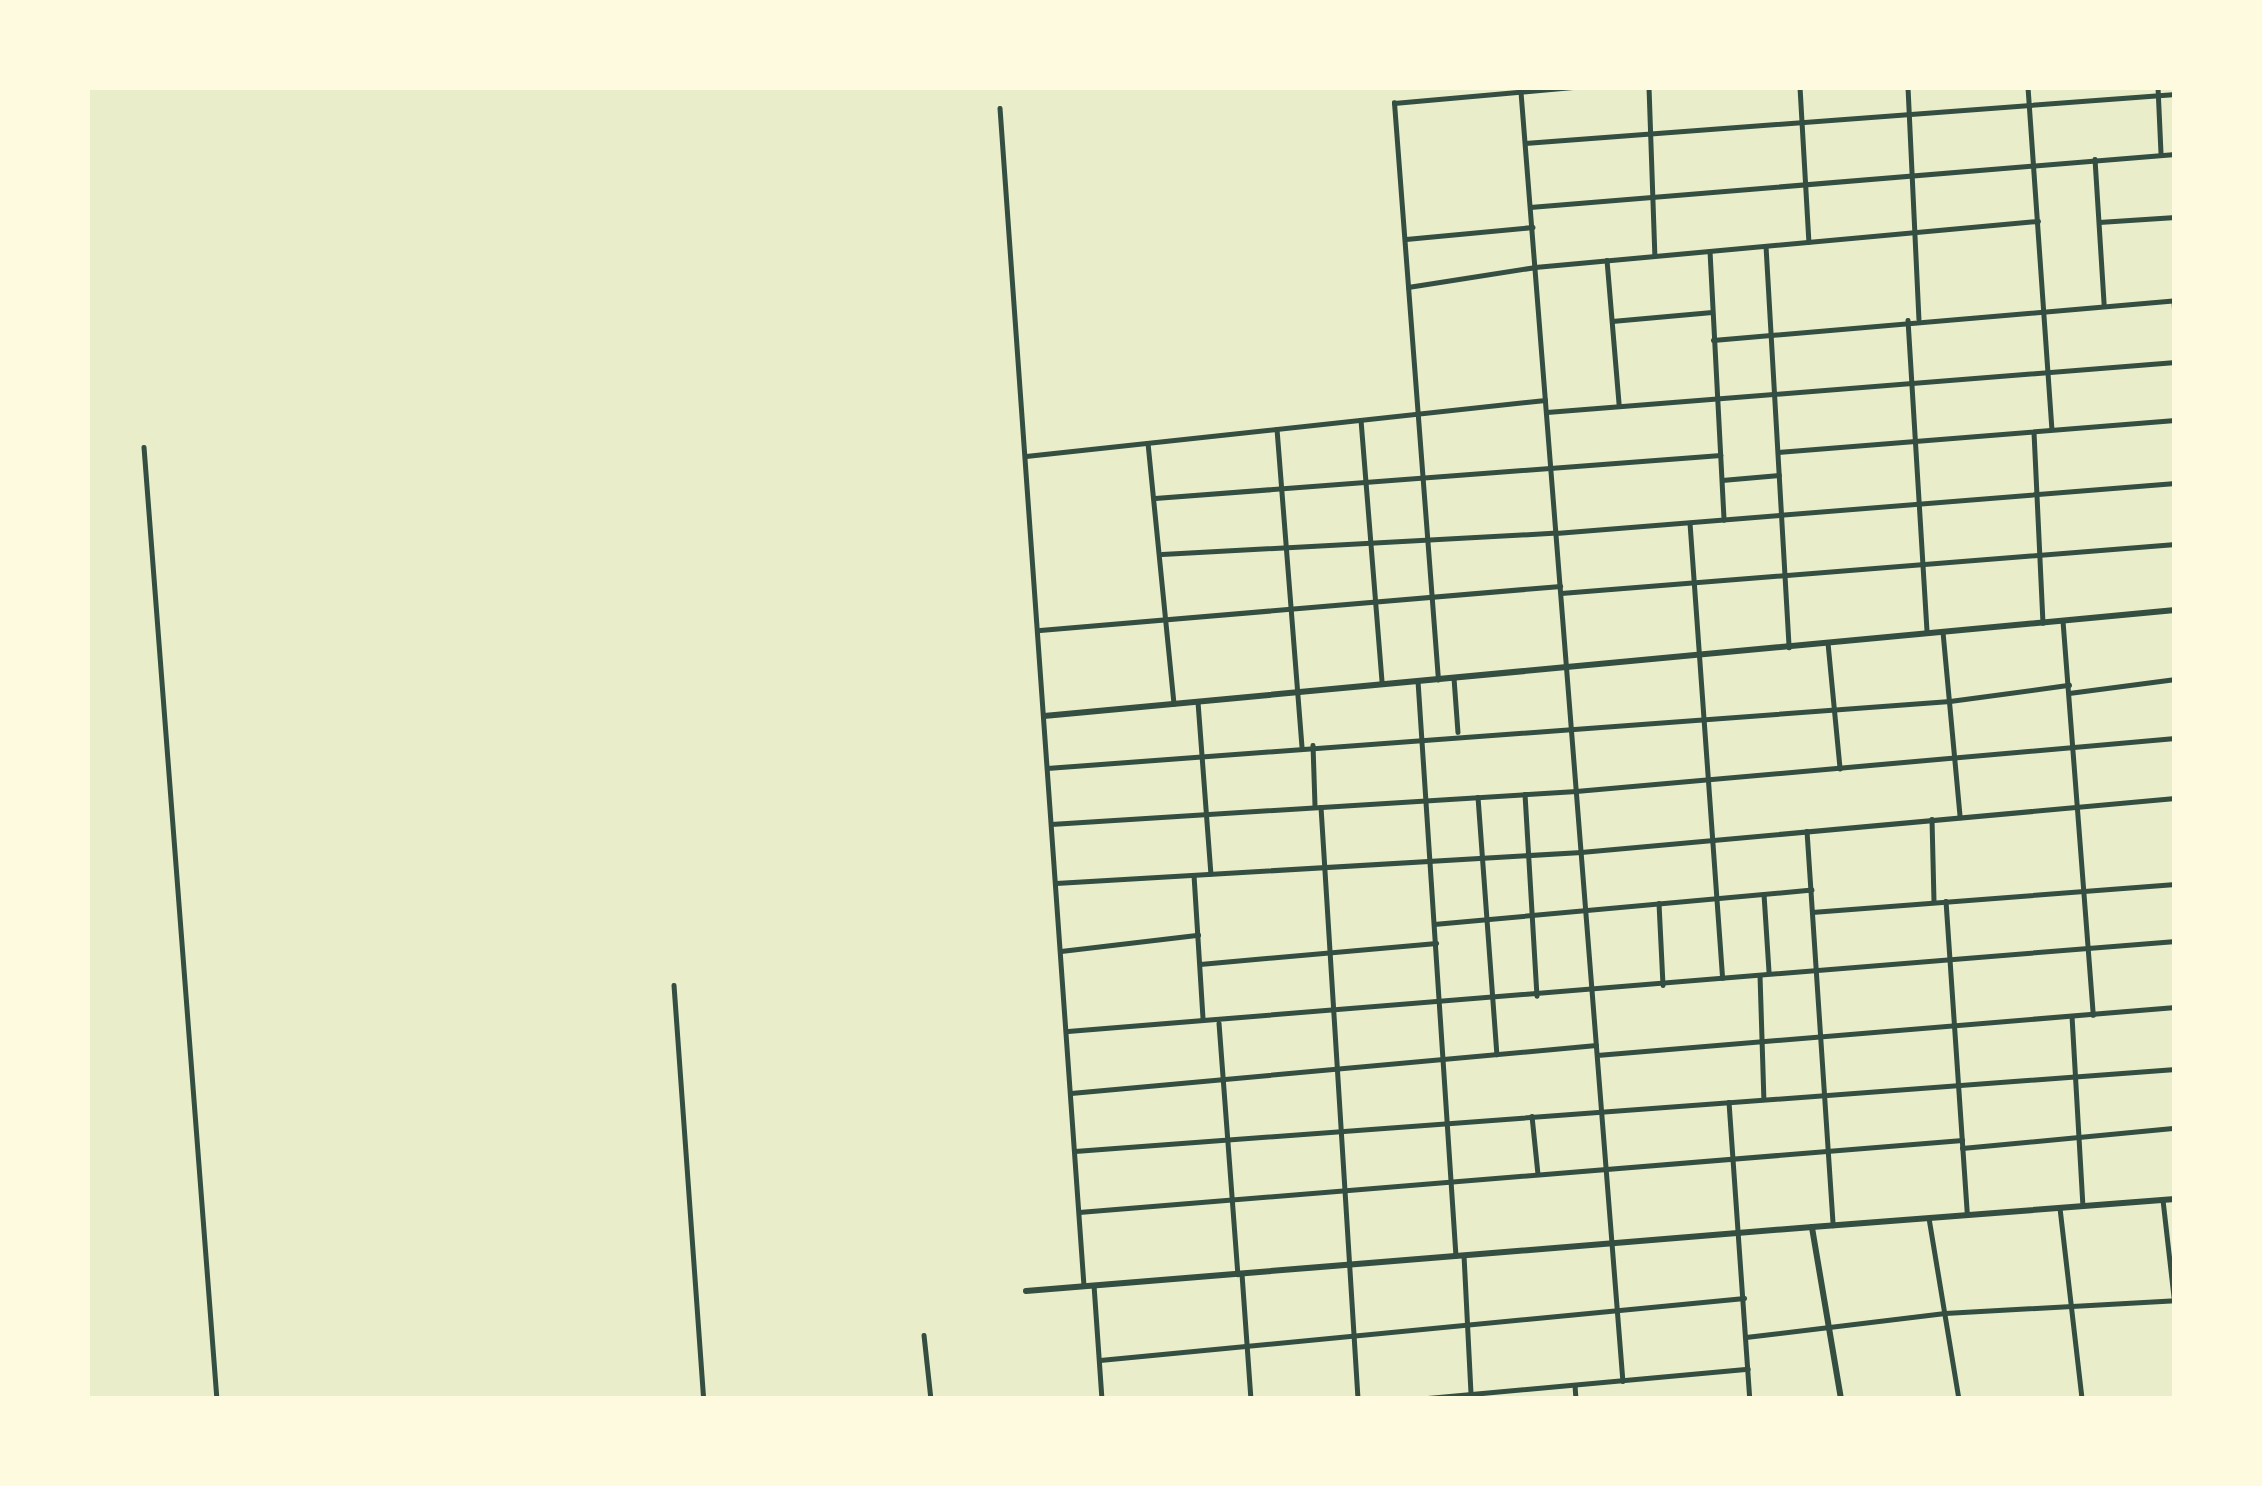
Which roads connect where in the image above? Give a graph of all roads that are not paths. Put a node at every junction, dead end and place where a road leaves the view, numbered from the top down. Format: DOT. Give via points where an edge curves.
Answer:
graph roads {
  1 [pos="1575,87"];
  2 [pos="1649,87"];
  3 [pos="1800,87"];
  4 [pos="1908,87"];
  5 [pos="2028,87"];
  6 [pos="2158,91"];
  7 [pos="1521,92"];
  8 [pos="2175,94"];
  9 [pos="2029,103"];
  10 [pos="1000,108"];
  11 [pos="1909,112"];
  12 [pos="1802,121"];
  13 [pos="1650,134"];
  14 [pos="1525,143"];
  15 [pos="2175,154"];
  16 [pos="2161,155"];
  17 [pos="2095,160"];
  18 [pos="2034,163"];
  19 [pos="1911,174"];
  20 [pos="1806,183"];
  21 [pos="1652,197"];
  22 [pos="1530,207"];
  23 [pos="2175,217"];
  24 [pos="2038,221"];
  25 [pos="2099,222"];
  26 [pos="1532,227"];
  27 [pos="1914,233"];
  28 [pos="1404,239"];
  29 [pos="1809,242"];
  30 [pos="1766,246"];
  31 [pos="1710,251"];
  32 [pos="1655,256"];
  33 [pos="1607,260"];
  34 [pos="1535,267"];
  35 [pos="1408,287"];
  36 [pos="2174,300"];
  37 [pos="2104,304"];
  38 [pos="2045,308"];
  39 [pos="1712,312"];
  40 [pos="2175,317"];
  41 [pos="1919,319"];
  42 [pos="1908,320"];
  43 [pos="1612,321"];
  44 [pos="1771,333"];
  45 [pos="1713,340"];
  46 [pos="2175,362"];
  47 [pos="2050,372"];
  48 [pos="1912,383"];
  49 [pos="1774,394"];
  50 [pos="1716,398"];
  51 [pos="1545,400"];
  52 [pos="1619,406"];
  53 [pos="1546,412"];
  54 [pos="1418,414"];
  55 [pos="1361,420"];
  56 [pos="2175,420"];
  57 [pos="1277,429"];
  58 [pos="2052,430"];
  59 [pos="2035,432"];
  60 [pos="1916,441"];
  61 [pos="1148,442"];
  62 [pos="144,447"];
  63 [pos="1778,452"];
  64 [pos="1720,454"];
  65 [pos="1025,456"];
  66 [pos="1551,466"];
  67 [pos="1423,475"];
  68 [pos="1779,475"];
  69 [pos="1366,480"];
  70 [pos="1721,480"];
  71 [pos="2175,483"];
  72 [pos="1281,487"];
  73 [pos="2037,496"];
  74 [pos="1155,498"];
  75 [pos="1920,505"];
  76 [pos="1782,516"];
  77 [pos="1724,520"];
  78 [pos="1690,523"];
  79 [pos="1556,532"];
  80 [pos="1427,535"];
  81 [pos="1371,542"];
  82 [pos="2175,544"];
  83 [pos="1286,550"];
  84 [pos="1162,554"];
  85 [pos="2040,555"];
  86 [pos="1923,563"];
  87 [pos="1785,576"];
  88 [pos="1694,583"];
  89 [pos="1560,589"];
  90 [pos="1432,597"];
  91 [pos="1376,602"];
  92 [pos="1291,609"];
  93 [pos="2175,610"];
  94 [pos="1170,619"];
  95 [pos="2063,621"];
  96 [pos="2043,622"];
  97 [pos="1037,631"];
  98 [pos="1943,632"];
  99 [pos="1928,634"];
  100 [pos="1828,643"];
  101 [pos="1790,647"];
  102 [pos="1699,655"];
  103 [pos="1567,668"];
  104 [pos="1454,678"];
  105 [pos="2175,679"];
  106 [pos="1438,680"];
  107 [pos="1418,681"];
  108 [pos="1383,685"];
  109 [pos="2069,685"];
  110 [pos="1297,692"];
  111 [pos="2069,693"];
  112 [pos="1198,701"];
  113 [pos="1950,701"];
  114 [pos="1174,704"];
  115 [pos="1834,708"];
  116 [pos="1044,716"];
  117 [pos="1702,717"];
  118 [pos="1571,726"];
  119 [pos="1458,734"];
  120 [pos="1422,737"];
  121 [pos="2175,738"];
  122 [pos="1313,745"];
  123 [pos="1302,746"];
  124 [pos="2074,747"];
  125 [pos="1201,755"];
  126 [pos="1956,758"];
  127 [pos="1047,768"];
  128 [pos="1840,768"];
  129 [pos="1707,779"];
  130 [pos="1576,791"];
  131 [pos="1525,794"];
  132 [pos="1478,797"];
  133 [pos="2175,798"];
  134 [pos="1426,800"];
  135 [pos="2078,806"];
  136 [pos="1318,807"];
  137 [pos="1208,814"];
  138 [pos="1960,817"];
  139 [pos="1932,820"];
  140 [pos="1051,824"];
  141 [pos="1807,831"];
  142 [pos="1712,839"];
  143 [pos="1581,852"];
  144 [pos="1528,855"];
  145 [pos="1480,858"];
  146 [pos="1430,861"];
  147 [pos="1325,867"];
  148 [pos="1211,874"];
  149 [pos="1194,875"];
  150 [pos="1056,884"];
  151 [pos="2175,884"];
  152 [pos="1810,890"];
  153 [pos="2084,891"];
  154 [pos="1764,894"];
  155 [pos="1717,898"];
  156 [pos="1934,902"];
  157 [pos="1946,902"];
  158 [pos="1659,903"];
  159 [pos="1586,909"];
  160 [pos="1812,912"];
  161 [pos="1532,913"];
  162 [pos="1486,917"];
  163 [pos="1434,924"];
  164 [pos="1198,935"];
  165 [pos="2175,941"];
  166 [pos="1436,943"];
  167 [pos="2088,947"];
  168 [pos="1060,951"];
  169 [pos="1329,955"];
  170 [pos="1950,959"];
  171 [pos="1200,964"];
  172 [pos="1816,969"];
  173 [pos="1769,974"];
  174 [pos="1760,975"];
  175 [pos="1723,979"];
  176 [pos="1663,985"];
  177 [pos="674,986"];
  178 [pos="1592,992"];
  179 [pos="1537,996"];
  180 [pos="1493,1000"];
  181 [pos="1440,1004"];
  182 [pos="2175,1007"];
  183 [pos="1331,1012"];
  184 [pos="2092,1015"];
  185 [pos="2072,1016"];
  186 [pos="1218,1020"];
  187 [pos="1204,1021"];
  188 [pos="1953,1027"];
  189 [pos="1066,1031"];
  190 [pos="1821,1038"];
  191 [pos="1762,1042"];
  192 [pos="1596,1045"];
  193 [pos="1497,1054"];
  194 [pos="1597,1055"];
  195 [pos="1443,1059"];
  196 [pos="1334,1069"];
  197 [pos="2175,1069"];
  198 [pos="2076,1076"];
  199 [pos="1222,1079"];
  200 [pos="1958,1085"];
  201 [pos="1071,1093"];
  202 [pos="1825,1095"];
  203 [pos="1764,1099"];
  204 [pos="1729,1102"];
  205 [pos="1601,1111"];
  206 [pos="1532,1116"];
  207 [pos="1448,1123"];
  208 [pos="2175,1128"];
  209 [pos="1339,1131"];
  210 [pos="2079,1137"];
  211 [pos="1227,1139"];
  212 [pos="1962,1144"];
  213 [pos="1075,1151"];
  214 [pos="1828,1153"];
  215 [pos="1733,1160"];
  216 [pos="1606,1168"];
  217 [pos="1538,1174"];
  218 [pos="1451,1181"];
  219 [pos="1345,1190"];
  220 [pos="1231,1199"];
  221 [pos="2175,1199"];
  222 [pos="2163,1200"];
  223 [pos="2083,1206"];
  224 [pos="2060,1208"];
  225 [pos="1079,1212"];
  226 [pos="1967,1215"];
  227 [pos="1929,1218"];
  228 [pos="1833,1226"];
  229 [pos="1812,1227"];
  230 [pos="1739,1233"];
  231 [pos="1612,1243"];
  232 [pos="1460,1255"];
  233 [pos="1350,1264"];
  234 [pos="1240,1274"];
  235 [pos="1084,1286"];
  236 [pos="1094,1286"];
  237 [pos="1026,1291"];
  238 [pos="1744,1298"];
  239 [pos="2175,1302"];
  240 [pos="2071,1303"];
  241 [pos="1617,1310"];
  242 [pos="1945,1313"];
  243 [pos="1468,1324"];
  244 [pos="1829,1327"];
  245 [pos="924,1335"];
  246 [pos="1356,1335"];
  247 [pos="1746,1337"];
  248 [pos="1247,1346"];
  249 [pos="1100,1360"];
  250 [pos="1748,1369"];
  251 [pos="1623,1381"];
  252 [pos="1575,1385"];
  253 [pos="1471,1394"];
  254 [pos="1456,1397"];
  255 [pos="217,1399"];
  256 [pos="704,1399"];
  257 [pos="931,1399"];
  258 [pos="1102,1399"];
  259 [pos="1251,1399"];
  260 [pos="1358,1399"];
  261 [pos="1417,1399"];
  262 [pos="1576,1399"];
  263 [pos="1750,1399"];
  264 [pos="1841,1399"];
  265 [pos="1960,1399"];
  266 [pos="2082,1399"];
  1 -- 7 [label="street"];
  2 -- 13 [label="street"];
  3 -- 12 [label="street"];
  4 -- 11 [label="street"];
  5 -- 9 [label="street"];
  6 -- 8 [label="street"];
  6 -- 9 [label="street"];
  6 -- 16 [label="street"];
  7 -- 14 [label="street"];
  7 -- 28 [label="street" via="1394,103"];
  9 -- 11 [label="street"];
  9 -- 18 [label="street"];
  10 -- 65 [label="street"];
  11 -- 12 [label="street"];
  11 -- 19 [label="street"];
  12 -- 13 [label="street"];
  12 -- 20 [label="street"];
  13 -- 14 [label="street"];
  13 -- 21 [label="street"];
  14 -- 22 [label="street"];
  15 -- 16 [label="street"];
  16 -- 17 [label="street"];
  17 -- 18 [label="street"];
  17 -- 25 [label="street"];
  18 -- 19 [label="street"];
  18 -- 24 [label="street"];
  19 -- 20 [label="street"];
  19 -- 27 [label="street"];
  20 -- 21 [label="street"];
  20 -- 29 [label="street"];
  21 -- 22 [label="street"];
  21 -- 32 [label="street"];
  22 -- 26 [label="street"];
  23 -- 25 [label="street"];
  24 -- 27 [label="street"];
  24 -- 38 [label="street"];
  25 -- 37 [label="street"];
  26 -- 28 [label="street"];
  26 -- 34 [label="street"];
  27 -- 29 [label="street"];
  27 -- 41 [label="street"];
  28 -- 35 [label="street"];
  29 -- 30 [label="street"];
  30 -- 31 [label="street"];
  30 -- 44 [label="street"];
  31 -- 32 [label="street"];
  31 -- 39 [label="street"];
  32 -- 33 [label="street"];
  33 -- 34 [label="street"];
  33 -- 43 [label="street"];
  34 -- 35 [label="street"];
  34 -- 51 [label="street"];
  35 -- 54 [label="street"];
  36 -- 37 [label="street"];
  36 -- 40 [label="street"];
  37 -- 38 [label="street"];
  38 -- 41 [label="street"];
  38 -- 47 [label="street"];
  39 -- 43 [label="street"];
  39 -- 45 [label="street"];
  41 -- 42 [label="street"];
  42 -- 44 [label="street"];
  42 -- 48 [label="street"];
  43 -- 52 [label="street"];
  44 -- 45 [label="street"];
  44 -- 49 [label="street"];
  45 -- 50 [label="street"];
  46 -- 47 [label="street"];
  47 -- 48 [label="street"];
  47 -- 58 [label="street"];
  48 -- 49 [label="street"];
  48 -- 60 [label="street"];
  49 -- 50 [label="street"];
  49 -- 63 [label="street"];
  50 -- 52 [label="street"];
  50 -- 64 [label="street"];
  51 -- 53 [label="street"];
  51 -- 54 [label="street"];
  52 -- 53 [label="street"];
  53 -- 66 [label="street"];
  54 -- 55 [label="street"];
  54 -- 67 [label="street"];
  55 -- 57 [label="street"];
  55 -- 69 [label="street"];
  56 -- 58 [label="street"];
  57 -- 61 [label="street"];
  57 -- 72 [label="street"];
  58 -- 59 [label="street"];
  59 -- 60 [label="street"];
  59 -- 73 [label="street"];
  60 -- 63 [label="street"];
  60 -- 75 [label="street"];
  61 -- 65 [label="street"];
  61 -- 74 [label="street"];
  62 -- 255 [label="street"];
  63 -- 68 [label="street"];
  64 -- 66 [label="street"];
  64 -- 70 [label="street"];
  65 -- 97 [label="street"];
  66 -- 67 [label="street"];
  66 -- 79 [label="street"];
  67 -- 69 [label="street"];
  67 -- 80 [label="street"];
  68 -- 70 [label="street"];
  68 -- 76 [label="street"];
  69 -- 72 [label="street"];
  69 -- 81 [label="street"];
  70 -- 77 [label="street"];
  71 -- 73 [label="street"];
  72 -- 74 [label="street"];
  72 -- 83 [label="street"];
  73 -- 75 [label="street"];
  73 -- 85 [label="street"];
  74 -- 84 [label="street"];
  75 -- 76 [label="street"];
  75 -- 86 [label="street"];
  76 -- 77 [label="street"];
  76 -- 87 [label="street"];
  77 -- 78 [label="street"];
  78 -- 79 [label="street"];
  78 -- 88 [label="street"];
  79 -- 80 [label="street"];
  79 -- 89 [label="street"];
  80 -- 81 [label="street"];
  80 -- 90 [label="street"];
  81 -- 83 [label="street"];
  81 -- 91 [label="street"];
  82 -- 85 [label="street"];
  83 -- 84 [label="street"];
  83 -- 92 [label="street"];
  84 -- 94 [label="street"];
  85 -- 86 [label="street"];
  85 -- 96 [label="street"];
  86 -- 87 [label="street"];
  86 -- 99 [label="street"];
  87 -- 88 [label="street"];
  87 -- 101 [label="street"];
  88 -- 89 [label="street"];
  88 -- 102 [label="street"];
  89 -- 90 [label="street"];
  89 -- 103 [label="street"];
  90 -- 91 [label="street"];
  90 -- 106 [label="street"];
  91 -- 92 [label="street"];
  91 -- 108 [label="street"];
  92 -- 94 [label="street"];
  92 -- 110 [label="street"];
  93 -- 95 [label="street"];
  94 -- 97 [label="street"];
  94 -- 114 [label="street"];
  95 -- 96 [label="street"];
  95 -- 109 [label="street"];
  96 -- 98 [label="street"];
  97 -- 116 [label="street"];
  98 -- 99 [label="street"];
  98 -- 113 [label="street"];
  99 -- 100 [label="street"];
  100 -- 101 [label="street"];
  100 -- 115 [label="street"];
  101 -- 102 [label="street"];
  102 -- 103 [label="street"];
  102 -- 117 [label="street"];
  103 -- 104 [label="street"];
  103 -- 118 [label="street"];
  104 -- 106 [label="street"];
  104 -- 119 [label="street"];
  105 -- 111 [label="street"];
  106 -- 107 [label="street"];
  107 -- 108 [label="street"];
  107 -- 120 [label="street"];
  108 -- 110 [label="street"];
  109 -- 111 [label="street"];
  109 -- 113 [label="street"];
  110 -- 112 [label="street"];
  110 -- 123 [label="street"];
  111 -- 124 [label="street"];
  112 -- 114 [label="street"];
  112 -- 125 [label="street"];
  113 -- 115 [label="street"];
  113 -- 126 [label="street"];
  114 -- 116 [label="street"];
  115 -- 117 [label="street"];
  115 -- 128 [label="street"];
  116 -- 127 [label="street"];
  117 -- 118 [label="street"];
  117 -- 129 [label="street"];
  118 -- 119 [label="street"];
  118 -- 130 [label="street"];
  119 -- 120 [label="street"];
  120 -- 122 [label="street"];
  120 -- 134 [label="street"];
  121 -- 124 [label="street"];
  122 -- 123 [label="street"];
  122 -- 136 [label="street"];
  123 -- 125 [label="street"];
  124 -- 126 [label="street"];
  124 -- 135 [label="street"];
  125 -- 127 [label="street"];
  125 -- 137 [label="street"];
  126 -- 128 [label="street"];
  126 -- 138 [label="street"];
  127 -- 140 [label="street"];
  128 -- 129 [label="street"];
  129 -- 130 [label="street"];
  129 -- 142 [label="street"];
  130 -- 131 [label="street"];
  130 -- 143 [label="street"];
  131 -- 132 [label="street"];
  131 -- 144 [label="street"];
  132 -- 134 [label="street"];
  132 -- 145 [label="street"];
  133 -- 135 [label="street"];
  134 -- 136 [label="street"];
  134 -- 146 [label="street"];
  135 -- 138 [label="street"];
  135 -- 153 [label="street"];
  136 -- 137 [label="street"];
  136 -- 147 [label="street"];
  137 -- 140 [label="street"];
  137 -- 148 [label="street"];
  138 -- 139 [label="street"];
  139 -- 141 [label="street"];
  139 -- 156 [label="street"];
  140 -- 150 [label="street"];
  141 -- 142 [label="street"];
  141 -- 152 [label="street"];
  142 -- 143 [label="street"];
  142 -- 155 [label="street"];
  143 -- 144 [label="street"];
  143 -- 159 [label="street"];
  144 -- 145 [label="street"];
  144 -- 161 [label="street"];
  145 -- 146 [label="street"];
  145 -- 162 [label="street"];
  146 -- 147 [label="street"];
  146 -- 163 [label="street"];
  147 -- 148 [label="street"];
  147 -- 169 [label="street"];
  148 -- 149 [label="street"];
  149 -- 150 [label="street"];
  149 -- 164 [label="street"];
  150 -- 168 [label="street"];
  151 -- 153 [label="street"];
  152 -- 154 [label="street"];
  152 -- 160 [label="street"];
  153 -- 157 [label="street"];
  153 -- 167 [label="street"];
  154 -- 155 [label="street"];
  154 -- 173 [label="street"];
  155 -- 158 [label="street"];
  155 -- 175 [label="street"];
  156 -- 157 [label="street"];
  156 -- 160 [label="street"];
  157 -- 170 [label="street"];
  158 -- 159 [label="street"];
  158 -- 176 [label="street"];
  159 -- 161 [label="street"];
  159 -- 178 [label="street"];
  160 -- 172 [label="street"];
  161 -- 162 [label="street"];
  161 -- 179 [label="street"];
  162 -- 163 [label="street"];
  162 -- 180 [label="street"];
  163 -- 166 [label="street"];
  164 -- 168 [label="street"];
  164 -- 171 [label="street"];
  165 -- 167 [label="street"];
  166 -- 169 [label="street"];
  166 -- 181 [label="street"];
  167 -- 170 [label="street"];
  167 -- 184 [label="street"];
  168 -- 189 [label="street"];
  169 -- 171 [label="street"];
  169 -- 183 [label="street"];
  170 -- 172 [label="street"];
  170 -- 188 [label="street"];
  171 -- 187 [label="street"];
  172 -- 173 [label="street"];
  172 -- 190 [label="street"];
  173 -- 174 [label="street"];
  174 -- 175 [label="street"];
  174 -- 191 [label="street"];
  175 -- 176 [label="street"];
  176 -- 178 [label="street"];
  177 -- 256 [label="street"];
  178 -- 179 [label="street"];
  178 -- 192 [label="street"];
  179 -- 180 [label="street"];
  180 -- 181 [label="street"];
  180 -- 193 [label="street"];
  181 -- 183 [label="street"];
  181 -- 195 [label="street"];
  182 -- 184 [label="street"];
  183 -- 186 [label="street"];
  183 -- 196 [label="street"];
  184 -- 185 [label="street"];
  185 -- 188 [label="street"];
  185 -- 198 [label="street"];
  186 -- 187 [label="street"];
  186 -- 199 [label="street"];
  187 -- 189 [label="street"];
  188 -- 190 [label="street"];
  188 -- 200 [label="street"];
  189 -- 201 [label="street"];
  190 -- 191 [label="street"];
  190 -- 202 [label="street"];
  191 -- 194 [label="street"];
  191 -- 203 [label="street"];
  192 -- 193 [label="street"];
  192 -- 194 [label="street"];
  193 -- 195 [label="street"];
  194 -- 205 [label="street"];
  195 -- 196 [label="street"];
  195 -- 207 [label="street"];
  196 -- 199 [label="street"];
  196 -- 209 [label="street"];
  197 -- 198 [label="street"];
  198 -- 200 [label="street"];
  198 -- 210 [label="street"];
  199 -- 201 [label="street"];
  199 -- 211 [label="street"];
  200 -- 202 [label="street"];
  200 -- 212 [label="street"];
  201 -- 213 [label="street"];
  202 -- 203 [label="street"];
  202 -- 214 [label="street"];
  203 -- 204 [label="street"];
  204 -- 205 [label="street"];
  204 -- 215 [label="street"];
  205 -- 206 [label="street"];
  205 -- 216 [label="street"];
  206 -- 207 [label="street"];
  206 -- 217 [label="street"];
  207 -- 209 [label="street"];
  207 -- 218 [label="street"];
  208 -- 210 [label="street"];
  209 -- 211 [label="street"];
  209 -- 219 [label="street"];
  210 -- 212 [label="street"];
  210 -- 223 [label="street"];
  211 -- 213 [label="street"];
  211 -- 220 [label="street"];
  212 -- 214 [label="street"];
  212 -- 226 [label="street"];
  213 -- 225 [label="street"];
  214 -- 215 [label="street"];
  214 -- 228 [label="street"];
  215 -- 216 [label="street"];
  215 -- 230 [label="street"];
  216 -- 217 [label="street"];
  216 -- 231 [label="street"];
  217 -- 218 [label="street"];
  218 -- 219 [label="street"];
  218 -- 232 [label="street"];
  219 -- 220 [label="street"];
  219 -- 233 [label="street"];
  220 -- 225 [label="street"];
  220 -- 234 [label="street"];
  221 -- 222 [label="street"];
  222 -- 223 [label="street"];
  222 -- 239 [label="street"];
  223 -- 224 [label="street"];
  224 -- 226 [label="street"];
  224 -- 240 [label="street"];
  225 -- 235 [label="street"];
  226 -- 227 [label="street"];
  227 -- 228 [label="street"];
  227 -- 242 [label="street"];
  228 -- 229 [label="street"];
  229 -- 230 [label="street"];
  229 -- 244 [label="street"];
  230 -- 231 [label="street"];
  230 -- 238 [label="street"];
  231 -- 232 [label="street"];
  231 -- 241 [label="street"];
  232 -- 233 [label="street"];
  232 -- 243 [label="street"];
  233 -- 234 [label="street"];
  233 -- 246 [label="street"];
  234 -- 236 [label="street"];
  234 -- 248 [label="street"];
  235 -- 236 [label="street"];
  235 -- 237 [label="street"];
  236 -- 249 [label="street"];
  238 -- 241 [label="street"];
  238 -- 247 [label="street"];
  239 -- 240 [label="street"];
  240 -- 242 [label="street"];
  240 -- 266 [label="street"];
  241 -- 243 [label="street"];
  241 -- 251 [label="street"];
  242 -- 244 [label="street"];
  242 -- 265 [label="street"];
  243 -- 246 [label="street"];
  243 -- 253 [label="street"];
  244 -- 247 [label="street"];
  244 -- 264 [label="street"];
  245 -- 257 [label="street"];
  246 -- 248 [label="street"];
  246 -- 260 [label="street"];
  247 -- 250 [label="street"];
  248 -- 249 [label="street"];
  248 -- 259 [label="street"];
  249 -- 258 [label="street"];
  250 -- 251 [label="street"];
  250 -- 263 [label="street"];
  251 -- 252 [label="street"];
  252 -- 253 [label="street"];
  252 -- 262 [label="street"];
  253 -- 254 [label="street"];
  254 -- 261 [label="street"];
}
